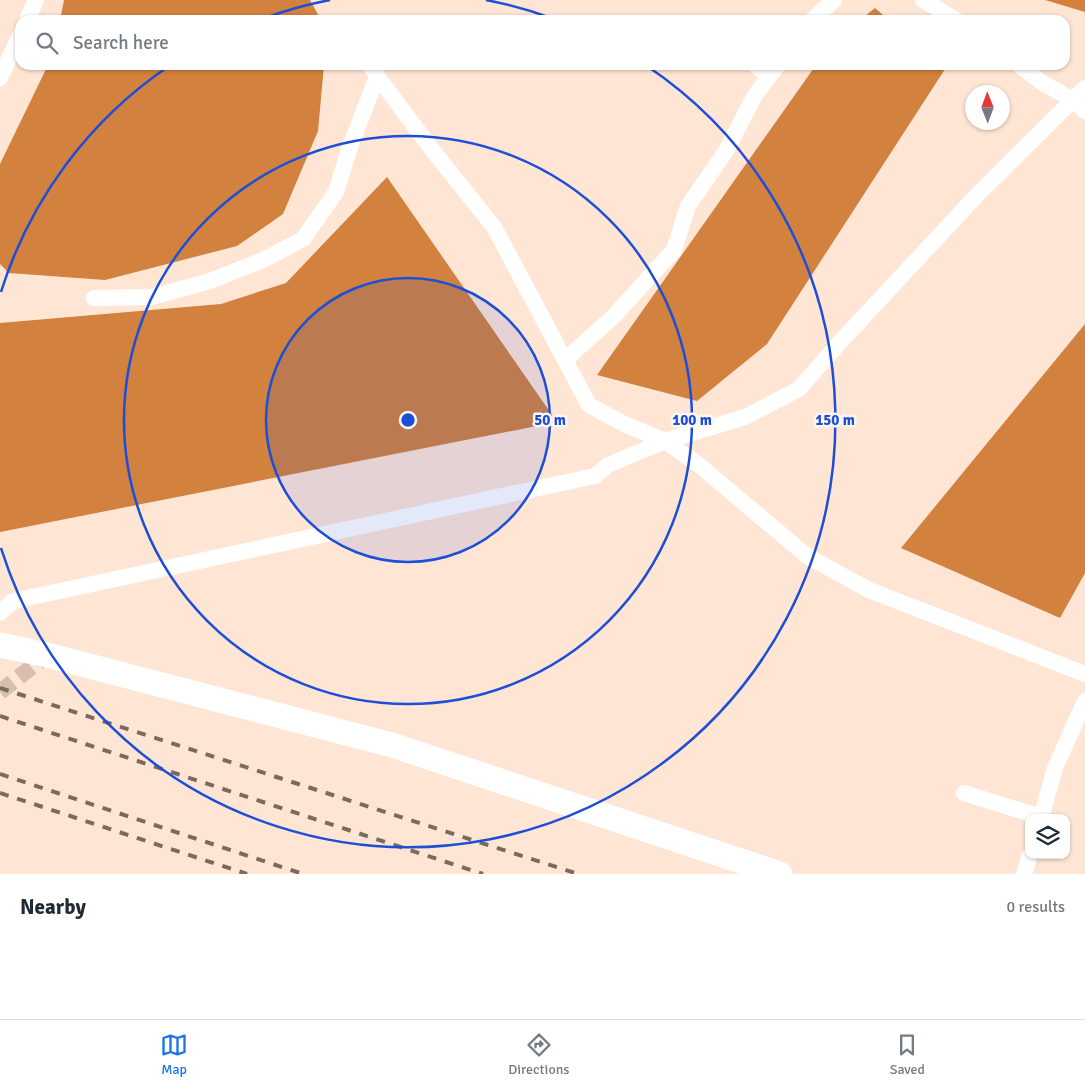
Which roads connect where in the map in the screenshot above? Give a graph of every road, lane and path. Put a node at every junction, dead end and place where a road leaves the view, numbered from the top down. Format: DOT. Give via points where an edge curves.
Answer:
graph roads {
  1 [pos="36,0"];
  2 [pos="834,0"];
  3 [pos="923,0"];
  4 [pos="29,15"];
  5 [pos="818,15"];
  6 [pos="948,15"];
  7 [pos="15,46"];
  8 [pos="1026,70"];
  9 [pos="373,71"];
  10 [pos="773,71"];
  11 [pos="0,78"];
  12 [pos="1081,100"];
  13 [pos="94,298"];
  14 [pos="565,360"];
  15 [pos="664,440"];
  16 [pos="0,613"];
  17 [pos="0,645"];
  18 [pos="1085,674"];
  19 [pos="1085,701"];
  20 [pos="964,793"];
  21 [pos="1029,814"];
  22 [pos="1042,814"];
  23 [pos="1029,859"];
  24 [pos="780,874"];
  25 [pos="1024,874"];
  1 -- 4 [label="street"];
  2 -- 5 [label="street"];
  3 -- 6 [label="street"];
  7 -- 11 [label="street"];
  8 -- 12 [label="street" via="1042,82"];
  9 -- 13 [label="street" via="336,192 303,239 263,260 210,281 152,297"];
  9 -- 14 [label="street" via="494,227"];
  10 -- 14 [label="street" via="755,95 726,151 688,206 674,250 614,316"];
  12 -- 15 [label="street" via="979,193 799,389 745,417"];
  14 -- 15 [label="street" via="589,405"];
  15 -- 16 [label="street" via="608,466 595,476 13,601"];
  15 -- 18 [label="street" via="808,556 862,586"];
  17 -- 24 [label="main road" via="392,745"];
  19 -- 22 [label="street" via="1055,768"];
  20 -- 21 [label="street"];
  23 -- 25 [label="street"];
}
